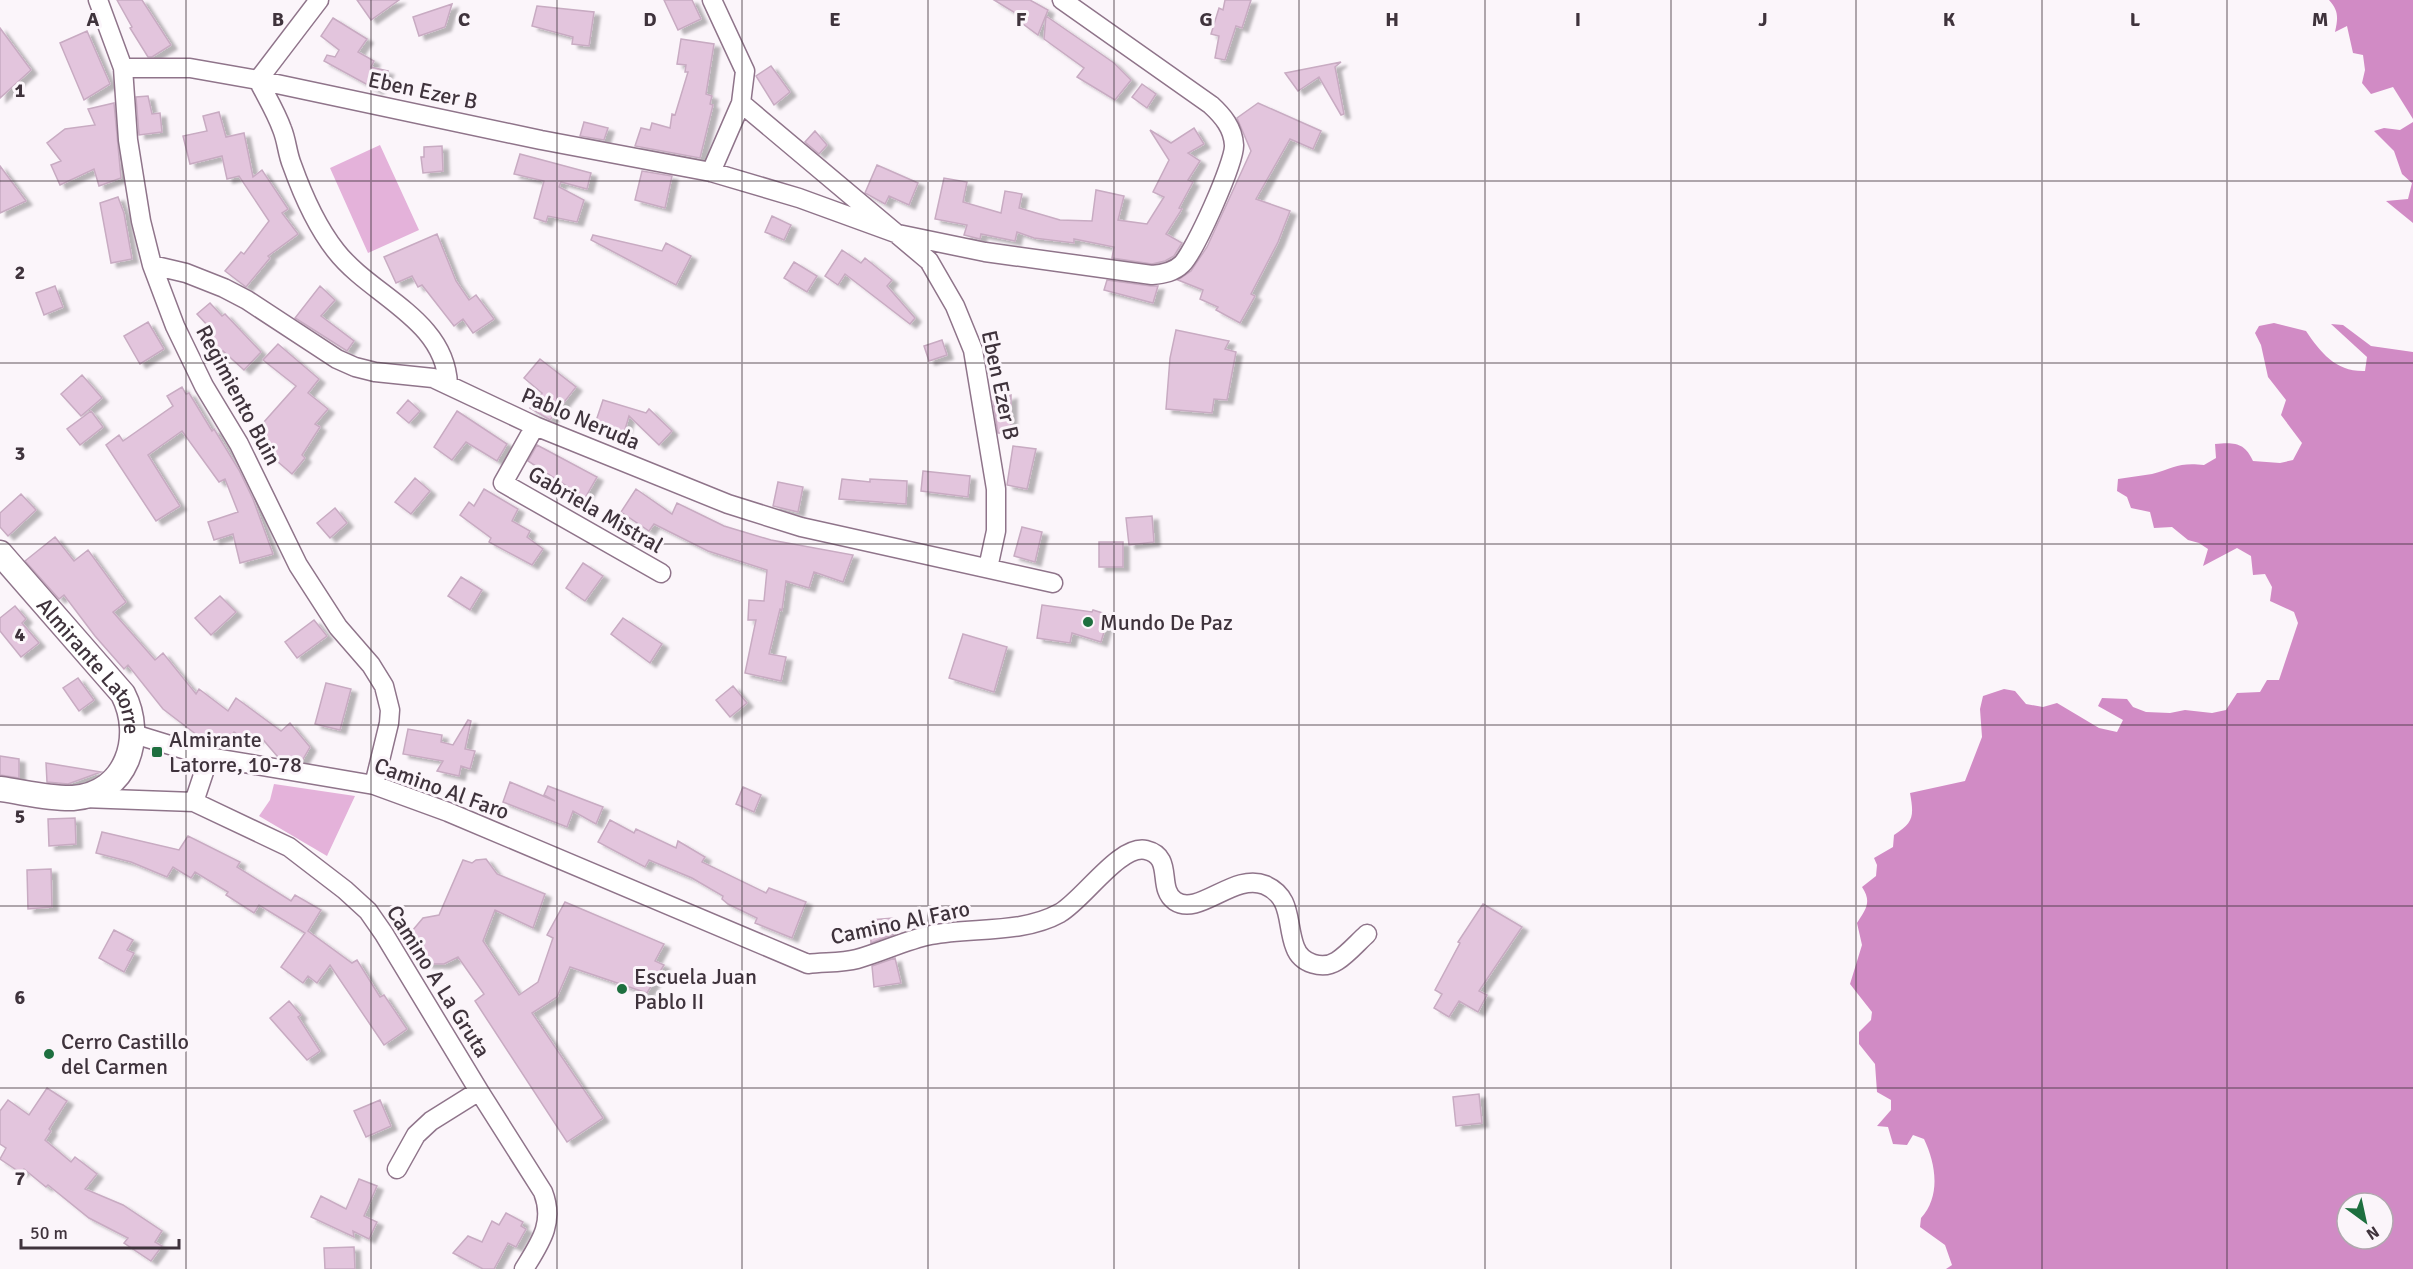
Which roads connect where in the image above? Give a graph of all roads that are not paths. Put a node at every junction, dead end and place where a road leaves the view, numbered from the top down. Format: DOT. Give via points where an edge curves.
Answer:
graph roads {
  1 [pos="98,0"];
  2 [pos="319,0"];
  3 [pos="712,0"];
  4 [pos="1062,0"];
  5 [pos="123,68"];
  6 [pos="258,80"];
  7 [pos="741,103"];
  8 [pos="711,172"];
  9 [pos="898,234"];
  10 [pos="152,265"];
  11 [pos="448,384"];
  12 [pos="535,426"];
  13 [pos="0,553"];
  14 [pos="988,568"];
  15 [pos="661,573"];
  16 [pos="1053,583"];
  17 [pos="134,734"];
  18 [pos="208,757"];
  19 [pos="374,785"];
  20 [pos="0,789"];
  21 [pos="72,798"];
  22 [pos="194,802"];
  23 [pos="1368,934"];
  24 [pos="478,1092"];
  25 [pos="397,1169"];
  26 [pos="524,1269"];
  1 -- 5 [label="street, Regimiento Buin"];
  2 -- 6 [label="street"];
  3 -- 7 [label="street" via="745,70"];
  4 -- 9 [label="street, Eben Ezer B" via="1211,105 1229,127 1234,146 1231,164 1187,257 1170,272 1152,275 986,252"];
  5 -- 6 [label="street, Eben Ezer B" via="190,68"];
  5 -- 10 [label="street, Regimiento Buin" via="133,177"];
  6 -- 8 [label="street, Eben Ezer B"];
  6 -- 11 [label="street" via="283,130 291,165 323,232 351,268 404,308 427,333 442,358"];
  7 -- 8 [label="street"];
  7 -- 9 [label="street, Eben Ezer B"];
  8 -- 9 [label="street, Eben Ezer B" via="799,198"];
  9 -- 14 [label="street, Eben Ezer B" via="929,261 956,306 973,350 996,489 996,531"];
  10 -- 11 [label="street, Pablo Neruda" via="224,288 356,367 417,374"];
  10 -- 19 [label="street, Regimiento Buin" via="188,357 239,444 298,565 338,627 384,686 389,723"];
  11 -- 12 [label="street, Pablo Neruda"];
  12 -- 14 [label="street, Pablo Neruda" via="765,516"];
  12 -- 15 [label="street, Gabriela Mistral" via="502,483"];
  13 -- 17 [label="main road, Almirante Latorre" via="123,694"];
  14 -- 16 [label="street, Pablo Neruda"];
  17 -- 18 [label="street, Camino Al Faro"];
  17 -- 21 [label="main road, Almirante Latorre" via="129,756 112,780 100,789"];
  18 -- 19 [label="street, Camino Al Faro"];
  18 -- 22 [label="street"];
  19 -- 23 [label="street, Camino Al Faro" via="448,812 808,964 856,959 930,936 1036,923 1073,904 1121,858 1136,850 1153,853 1160,859 1166,874 1166,890 1181,904 1197,903 1243,883 1263,884 1272,889 1288,909 1295,948 1312,963 1335,962"];
  20 -- 21 [label="main road"];
  21 -- 22 [label="street, Camino A La Gruta"];
  22 -- 24 [label="street, Camino A La Gruta" via="289,847 368,911"];
  24 -- 25 [label="street" via="416,1135"];
  24 -- 26 [label="street, Camino A La Gruta" via="547,1202 546,1232"];
}
